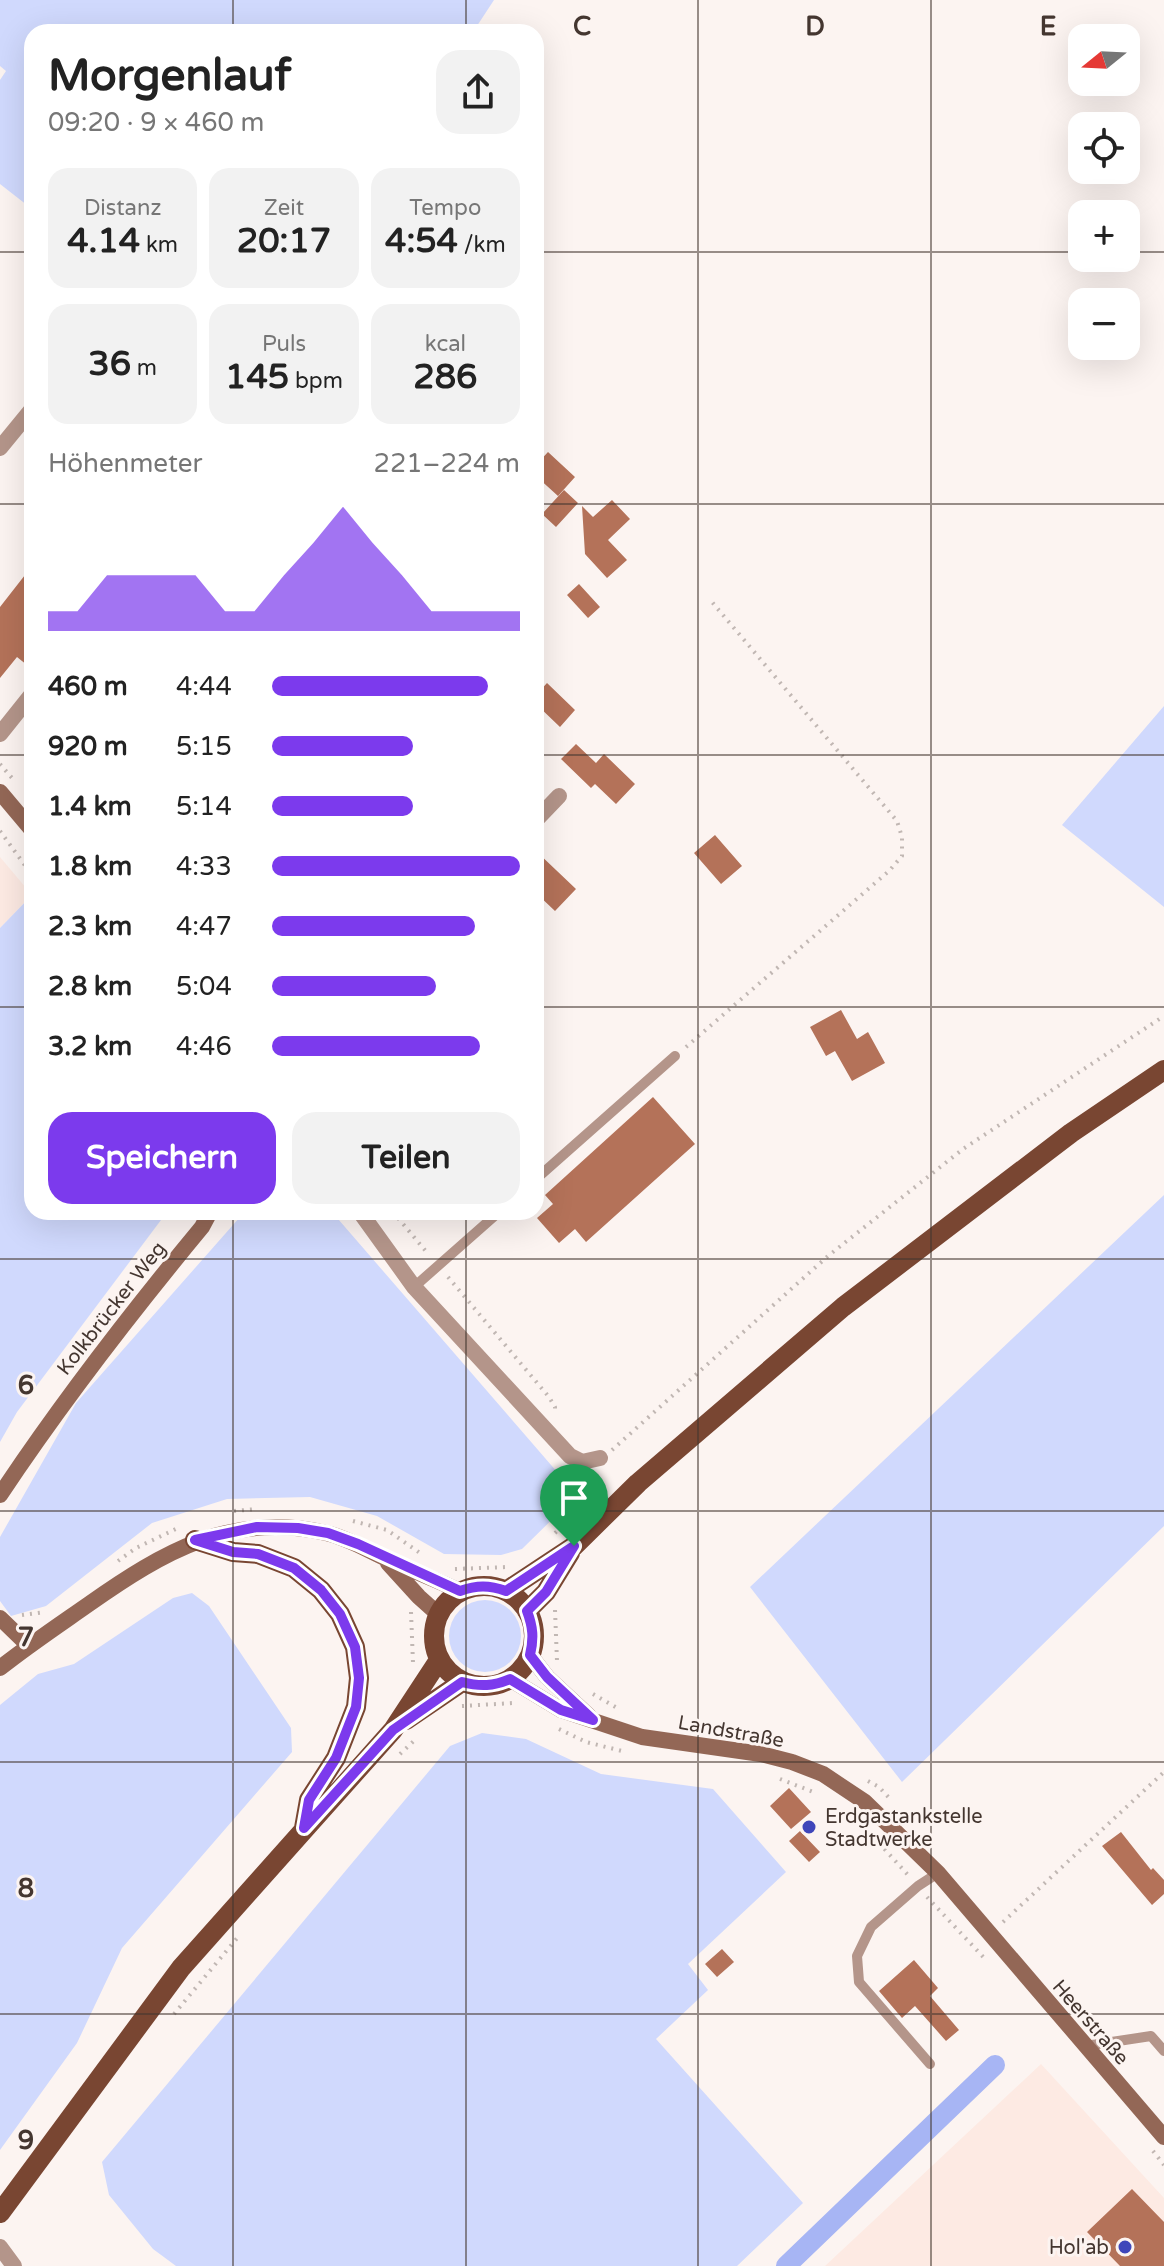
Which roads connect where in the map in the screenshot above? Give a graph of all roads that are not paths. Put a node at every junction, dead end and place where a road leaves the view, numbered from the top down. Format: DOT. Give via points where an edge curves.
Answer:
graph roads {
  1 [pos="24,419"];
  2 [pos="0,448"];
  3 [pos="24,704"];
  4 [pos="0,734"];
  5 [pos="0,792"];
  6 [pos="559,796"];
  7 [pos="544,812"];
  8 [pos="24,820"];
  9 [pos="675,1056"];
  10 [pos="1164,1070"];
  11 [pos="544,1172"];
  12 [pos="206,1220"];
  13 [pos="366,1220"];
  14 [pos="490,1220"];
  15 [pos="414,1287"];
  16 [pos="600,1458"];
  17 [pos="0,1495"];
  18 [pos="195,1540"];
  19 [pos="574,1546"];
  20 [pos="384,1558"];
  21 [pos="460,1591"];
  22 [pos="506,1591"];
  23 [pos="527,1611"];
  24 [pos="438,1614"];
  25 [pos="0,1618"];
  26 [pos="29,1646"];
  27 [pos="530,1655"];
  28 [pos="439,1660"];
  29 [pos="2,1662"];
  30 [pos="510,1679"];
  31 [pos="462,1682"];
  32 [pos="593,1720"];
  33 [pos="393,1730"];
  34 [pos="304,1828"];
  35 [pos="938,1873"];
  36 [pos="991,1935"];
  37 [pos="1085,2046"];
  38 [pos="1164,2051"];
  39 [pos="930,2064"];
  40 [pos="1164,2137"];
  41 [pos="0,2213"];
  42 [pos="0,2247"];
  43 [pos="14,2266"];
  1 -- 2 [label="street"];
  3 -- 4 [label="street"];
  5 -- 8 [label="street"];
  6 -- 7 [label="street"];
  9 -- 11 [label="lane"];
  10 -- 19 [label="main road" via="1071,1133 843,1307 638,1483"];
  12 -- 17 [label="street, Kolkbrücker Weg" via="56,1411"];
  13 -- 15 [label="street"];
  14 -- 15 [label="lane"];
  15 -- 16 [label="street" via="570,1456 582,1462"];
  18 -- 20 [label="street" via="257,1527 298,1528 328,1533"];
  18 -- 26 [label="street" via="125,1579"];
  18 -- 34 [label="main road" via="294,1568 340,1614 355,1647 356,1707 336,1758 309,1800"];
  19 -- 22 [label="main road"];
  19 -- 23 [label="main road" via="546,1592"];
  20 -- 21 [label="street"];
  20 -- 24 [label="street"];
  21 -- 22 [label="main road" via="490,1586"];
  21 -- 24 [label="main road"];
  22 -- 23 [label="main road"];
  23 -- 27 [label="main road" via="533,1625"];
  24 -- 28 [label="main road" via="434,1645"];
  25 -- 26 [label="street"];
  26 -- 29 [label="street"];
  27 -- 30 [label="main road"];
  27 -- 32 [label="street, Landstraße"];
  28 -- 31 [label="main road"];
  28 -- 33 [label="main road"];
  30 -- 31 [label="main road" via="495,1685"];
  30 -- 32 [label="street, Landstraße" via="561,1710"];
  31 -- 33 [label="main road"];
  32 -- 35 [label="street, Landstraße" via="642,1737 761,1754 823,1774 865,1802"];
  33 -- 34 [label="main road"];
  34 -- 41 [label="main road" via="181,1968"];
  35 -- 36 [label="street, Landstraße"];
  35 -- 39 [label="lane" via="871,1927 857,1956 859,1982"];
  36 -- 37 [label="street, Heerstraße"];
  37 -- 38 [label="lane" via="1151,2036"];
  37 -- 40 [label="street, Heerstraße"];
  42 -- 43 [label="street"];
}
